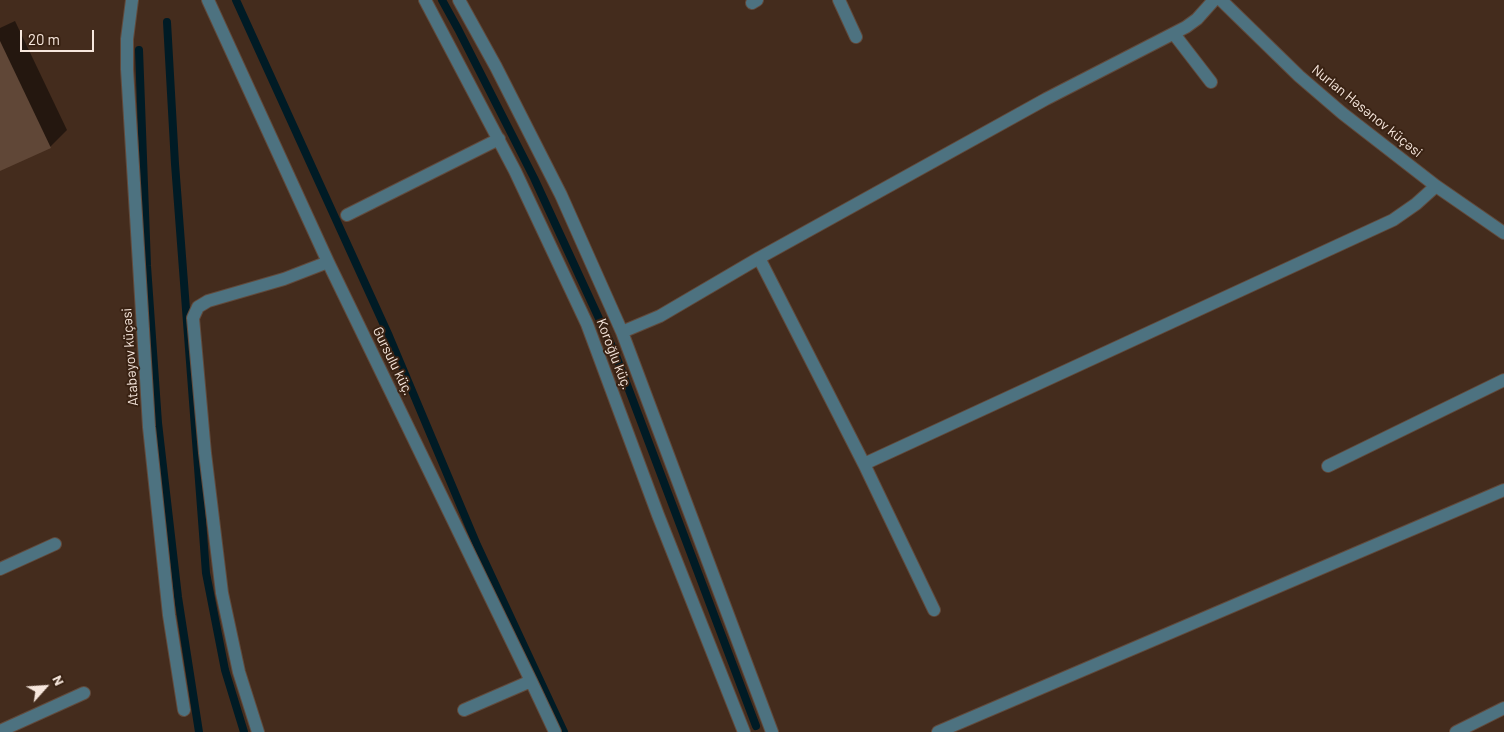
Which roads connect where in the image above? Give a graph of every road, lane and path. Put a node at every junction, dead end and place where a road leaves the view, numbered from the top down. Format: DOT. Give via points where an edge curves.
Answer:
graph roads {
  1 [pos="132,0"];
  2 [pos="208,0"];
  3 [pos="425,0"];
  4 [pos="459,0"];
  5 [pos="839,0"];
  6 [pos="1214,0"];
  7 [pos="1221,0"];
  8 [pos="1174,34"];
  9 [pos="856,37"];
  10 [pos="1211,82"];
  11 [pos="499,139"];
  12 [pos="1436,186"];
  13 [pos="348,215"];
  14 [pos="1504,234"];
  15 [pos="759,258"];
  16 [pos="328,262"];
  17 [pos="622,332"];
  18 [pos="1504,380"];
  19 [pos="864,464"];
  20 [pos="1328,466"];
  21 [pos="1504,490"];
  22 [pos="56,544"];
  23 [pos="0,569"];
  24 [pos="934,610"];
  25 [pos="531,681"];
  26 [pos="84,692"];
  27 [pos="1504,708"];
  28 [pos="184,710"];
  29 [pos="464,710"];
  30 [pos="0,730"];
  31 [pos="258,732"];
  32 [pos="555,732"];
  33 [pos="744,732"];
  34 [pos="772,732"];
  35 [pos="938,732"];
  36 [pos="1456,732"];
  1 -- 28 [label="street, Atabəyov küçəsi" via="127,69 149,427 169,615"];
  2 -- 16 [label="street, Gursulu küç."];
  3 -- 11 [label="street, Koroğlu küç."];
  4 -- 17 [label="street, Koroğlu küç." via="561,195"];
  5 -- 9 [label="street"];
  6 -- 8 [label="street" via="1197,18"];
  7 -- 12 [label="street, Nurlan Həsənov küçəsi" via="1299,76"];
  8 -- 10 [label="street"];
  8 -- 15 [label="street" via="1046,99"];
  11 -- 13 [label="street"];
  11 -- 33 [label="street, Koroğlu küç." via="587,324"];
  12 -- 14 [label="street, Nurlan Həsənov küçəsi"];
  12 -- 19 [label="street" via="1393,220"];
  15 -- 17 [label="street" via="660,316"];
  15 -- 19 [label="street"];
  16 -- 25 [label="street, Gursulu küç."];
  16 -- 31 [label="street" via="284,279 208,301 198,307 193,318 222,593 239,672"];
  17 -- 34 [label="street, Koroğlu küç."];
  18 -- 20 [label="street"];
  19 -- 24 [label="street"];
  21 -- 35 [label="street"];
  22 -- 23 [label="street"];
  25 -- 29 [label="street"];
  25 -- 32 [label="street, Gursulu küç."];
  26 -- 30 [label="street"];
  27 -- 36 [label="street"];
}
